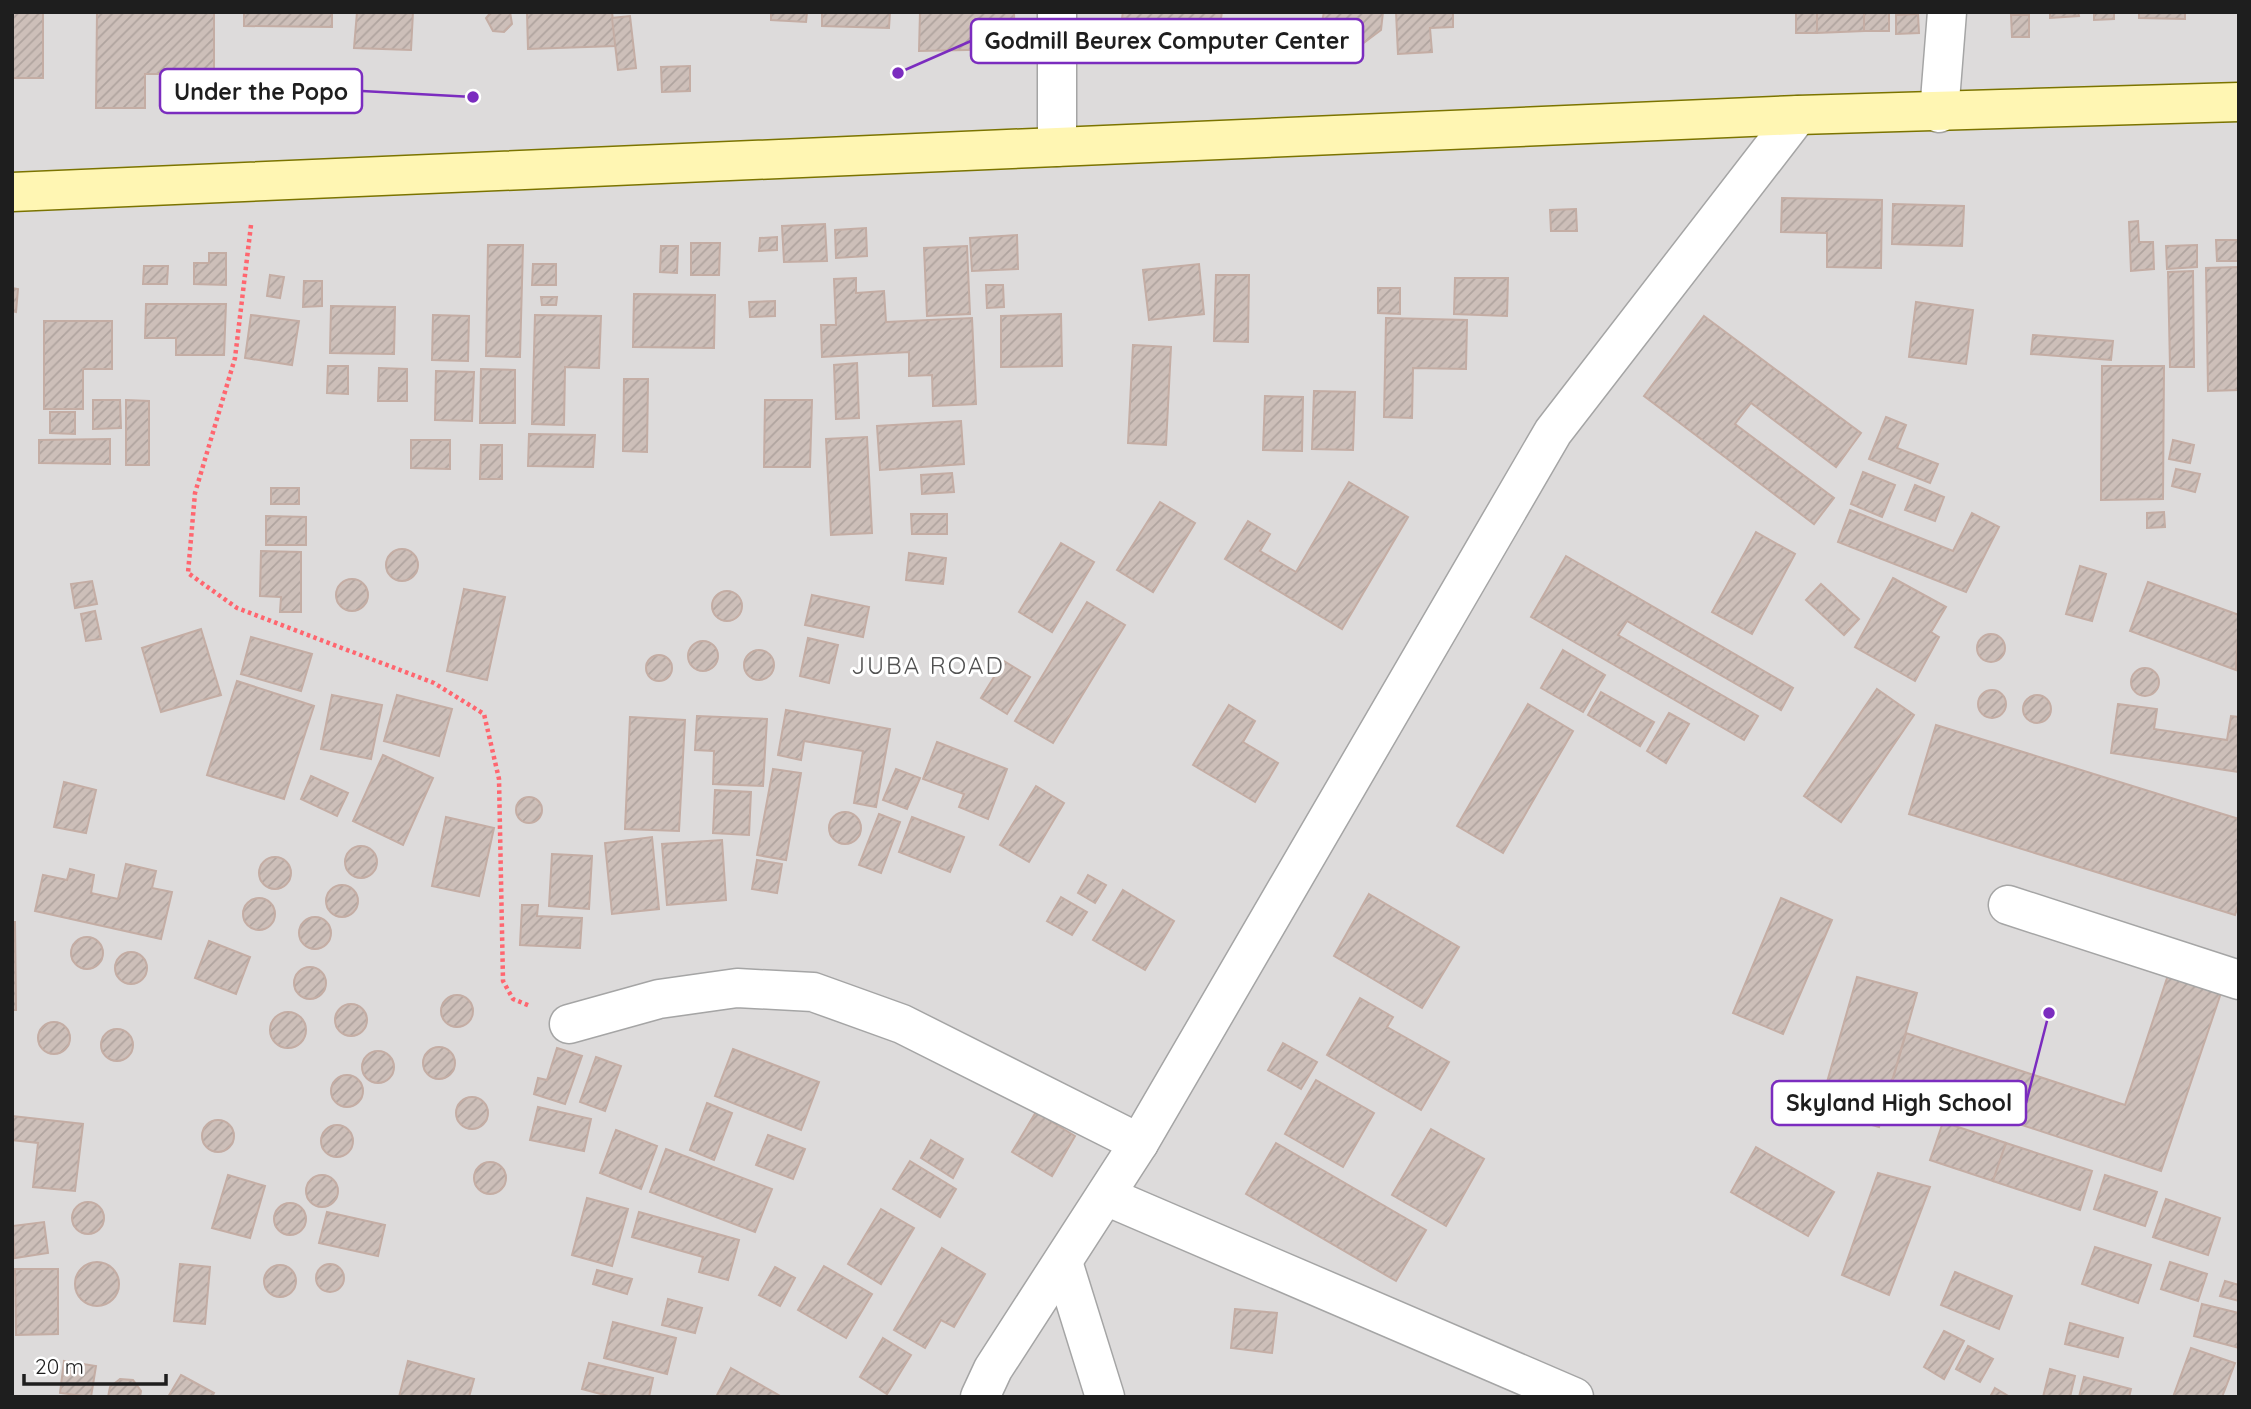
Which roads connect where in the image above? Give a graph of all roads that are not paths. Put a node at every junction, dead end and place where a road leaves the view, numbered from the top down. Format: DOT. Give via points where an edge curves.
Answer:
graph roads {
  1 [pos="1057,12"];
  2 [pos="1947,12"];
  3 [pos="2239,102"];
  4 [pos="1939,113"];
  5 [pos="1798,115"];
  6 [pos="1057,147"];
  7 [pos="12,191"];
  8 [pos="2008,905"];
  9 [pos="2239,980"];
  10 [pos="569,1024"];
  11 [pos="1139,1143"];
  12 [pos="1106,1196"];
  13 [pos="1063,1262"];
  14 [pos="980,1397"];
  15 [pos="1105,1397"];
  16 [pos="1574,1397"];
  1 -- 6 [label="street"];
  2 -- 4 [label="street"];
  3 -- 4 [label="street"];
  4 -- 5 [label="street"];
  5 -- 6 [label="street"];
  5 -- 11 [label="street" via="1553,432"];
  6 -- 7 [label="street"];
  8 -- 9 [label="street"];
  10 -- 11 [label="street" via="659,999 737,988 814,992 902,1024"];
  11 -- 12 [label="street"];
  12 -- 13 [label="street"];
  12 -- 16 [label="street"];
  13 -- 14 [label="street" via="993,1369"];
  13 -- 15 [label="street"];
}
